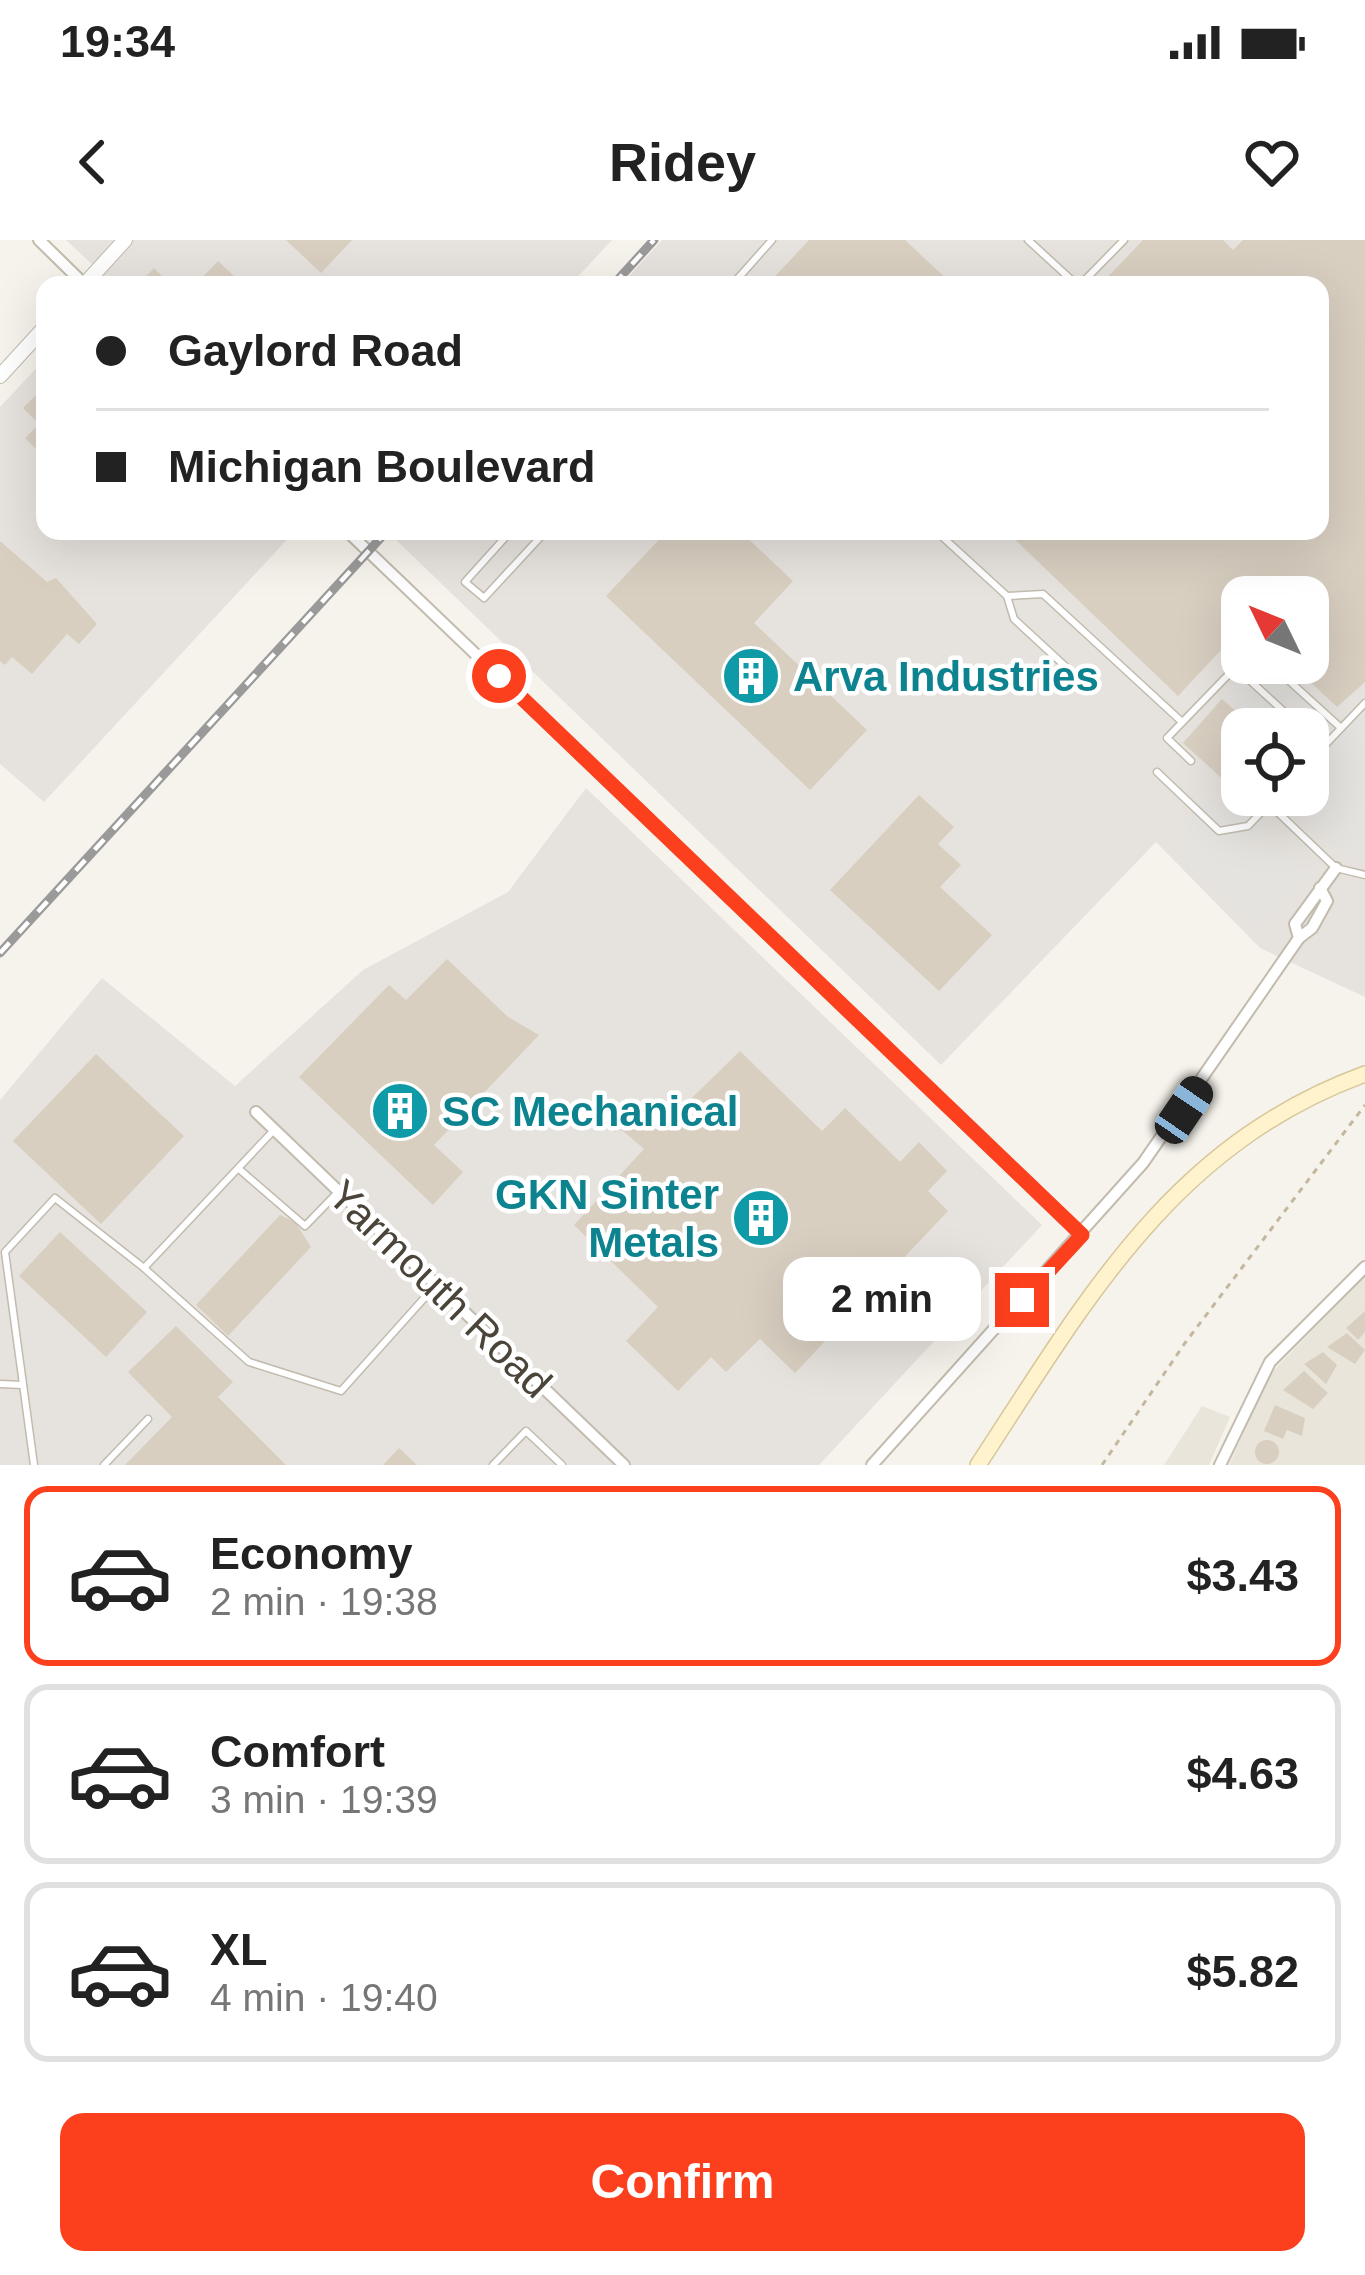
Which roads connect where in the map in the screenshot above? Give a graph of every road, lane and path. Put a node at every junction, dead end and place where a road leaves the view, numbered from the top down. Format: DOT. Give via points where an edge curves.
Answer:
graph roads {
  1 [pos="39,240"];
  2 [pos="125,240"];
  3 [pos="772,240"];
  4 [pos="1028,240"];
  5 [pos="1124,240"];
  6 [pos="75,276"];
  7 [pos="92,276"];
  8 [pos="740,276"];
  9 [pos="1068,276"];
  10 [pos="1087,276"];
  11 [pos="36,337"];
  12 [pos="0,376"];
  13 [pos="356,540"];
  14 [pos="503,540"];
  15 [pos="538,540"];
  16 [pos="946,540"];
  17 [pos="1007,596"];
  18 [pos="1221,681"];
  19 [pos="1255,684"];
  20 [pos="1293,684"];
  21 [pos="1091,690"];
  22 [pos="1365,704"];
  23 [pos="1280,708"];
  24 [pos="1182,722"];
  25 [pos="1341,728"];
  26 [pos="1329,741"];
  27 [pos="1191,760"];
  28 [pos="1157,772"];
  29 [pos="1258,816"];
  30 [pos="1282,816"];
  31 [pos="1336,868"];
  32 [pos="1365,875"];
  33 [pos="1359,1076"];
  34 [pos="1365,1106"];
  35 [pos="256,1112"];
  36 [pos="274,1130"];
  37 [pos="238,1168"];
  38 [pos="338,1192"];
  39 [pos="1082,1235"];
  40 [pos="3,1255"];
  41 [pos="1365,1267"];
  42 [pos="144,1268"];
  43 [pos="436,1285"];
  44 [pos="0,1384"];
  45 [pos="23,1385"];
  46 [pos="148,1419"];
  47 [pos="34,1465"];
  48 [pos="104,1465"];
  49 [pos="493,1465"];
  50 [pos="562,1465"];
  51 [pos="624,1465"];
  52 [pos="872,1465"];
  53 [pos="978,1465"];
  54 [pos="1102,1465"];
  55 [pos="1220,1465"];
  1 -- 6 [label="street"];
  2 -- 7 [label="street"];
  3 -- 8 [label="lane"];
  4 -- 9 [label="lane"];
  5 -- 10 [label="lane"];
  11 -- 12 [label="street"];
  13 -- 39 [label="street"];
  14 -- 15 [label="lane" via="465,582 484,598"];
  16 -- 17 [label="lane"];
  17 -- 21 [label="lane" via="1014,619"];
  17 -- 24 [label="lane" via="1043,594"];
  18 -- 24 [label="lane"];
  19 -- 23 [label="lane"];
  20 -- 25 [label="lane"];
  22 -- 25 [label="lane"];
  24 -- 27 [label="lane" via="1167,738"];
  25 -- 26 [label="lane"];
  28 -- 29 [label="lane" via="1220,831"];
  30 -- 31 [label="lane"];
  31 -- 32 [label="lane"];
  31 -- 39 [label="street" via="1184,1110"];
  33 -- 53 [label="main road" via="1224,1151 1146,1221"];
  34 -- 54 [label="path"];
  35 -- 36 [label="street, Yarmouth Road"];
  36 -- 37 [label="lane"];
  36 -- 38 [label="street, Yarmouth Road"];
  37 -- 38 [label="lane" via="305,1226"];
  37 -- 42 [label="lane"];
  38 -- 43 [label="street, Yarmouth Road"];
  39 -- 52 [label="street"];
  40 -- 42 [label="lane" via="55,1198"];
  40 -- 45 [label="lane"];
  41 -- 55 [label="street" via="1270,1362"];
  42 -- 43 [label="lane" via="249,1362 341,1391"];
  43 -- 51 [label="street, Yarmouth Road"];
  44 -- 45 [label="lane"];
  45 -- 47 [label="lane"];
  46 -- 48 [label="lane"];
  49 -- 50 [label="lane" via="526,1431"];
}
